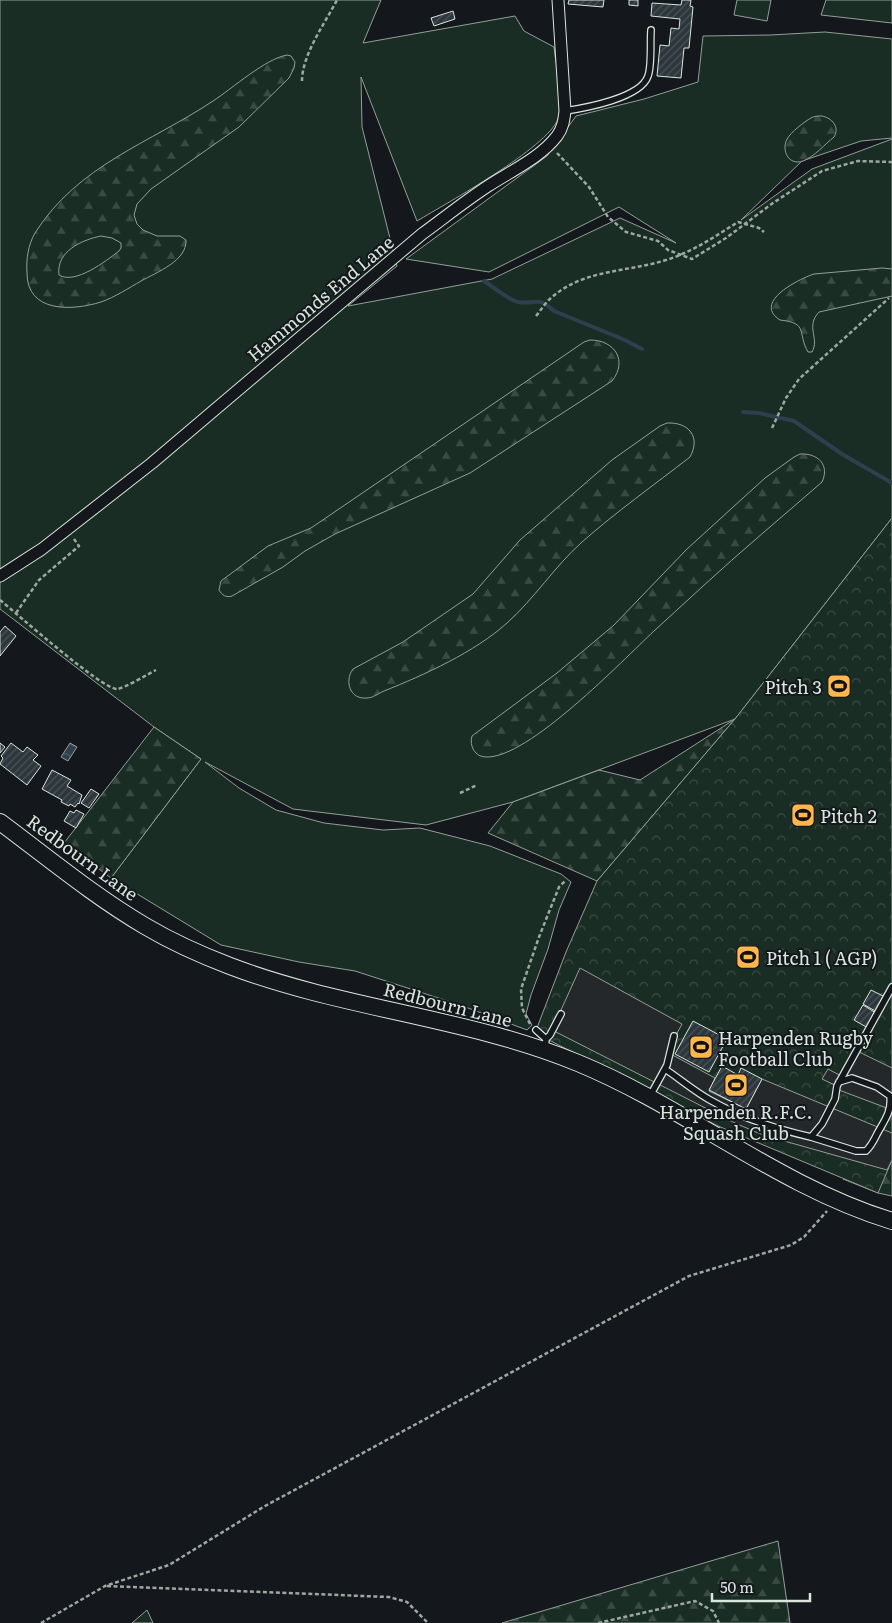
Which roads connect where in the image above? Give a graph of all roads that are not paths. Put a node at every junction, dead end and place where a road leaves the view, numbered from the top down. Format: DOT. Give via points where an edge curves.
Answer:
graph roads {
  1 [pos="558,0"];
  2 [pos="651,30"];
  3 [pos="565,110"];
  4 [pos="0,576"];
  5 [pos="0,822"];
  6 [pos="892,988"];
  7 [pos="561,1014"];
  8 [pos="536,1030"];
  9 [pos="674,1036"];
  10 [pos="545,1045"];
  11 [pos="665,1069"];
  12 [pos="839,1082"];
  13 [pos="891,1096"];
  14 [pos="649,1098"];
  15 [pos="811,1137"];
  16 [pos="892,1221"];
  1 -- 3 [label="street, Hammonds End Lane"];
  2 -- 3 [label="lane" via="649,76 640,88 579,109"];
  3 -- 4 [label="street, Hammonds End Lane" via="561,130 531,159 422,234 152,463 42,549"];
  5 -- 10 [label="main road, Redbourn Lane" via="145,926 232,967 278,982"];
  6 -- 12 [label="lane"];
  7 -- 10 [label="lane"];
  8 -- 10 [label="lane"];
  9 -- 11 [label="lane"];
  10 -- 14 [label="main road, Redbourn Lane"];
  11 -- 14 [label="lane"];
  11 -- 15 [label="lane" via="710,1100 741,1115"];
  12 -- 13 [label="lane" via="852,1078"];
  12 -- 15 [label="lane" via="835,1099"];
  13 -- 15 [label="lane" via="890,1112 866,1151"];
  14 -- 16 [label="main road, Redbourn Lane" via="802,1185"];
}
